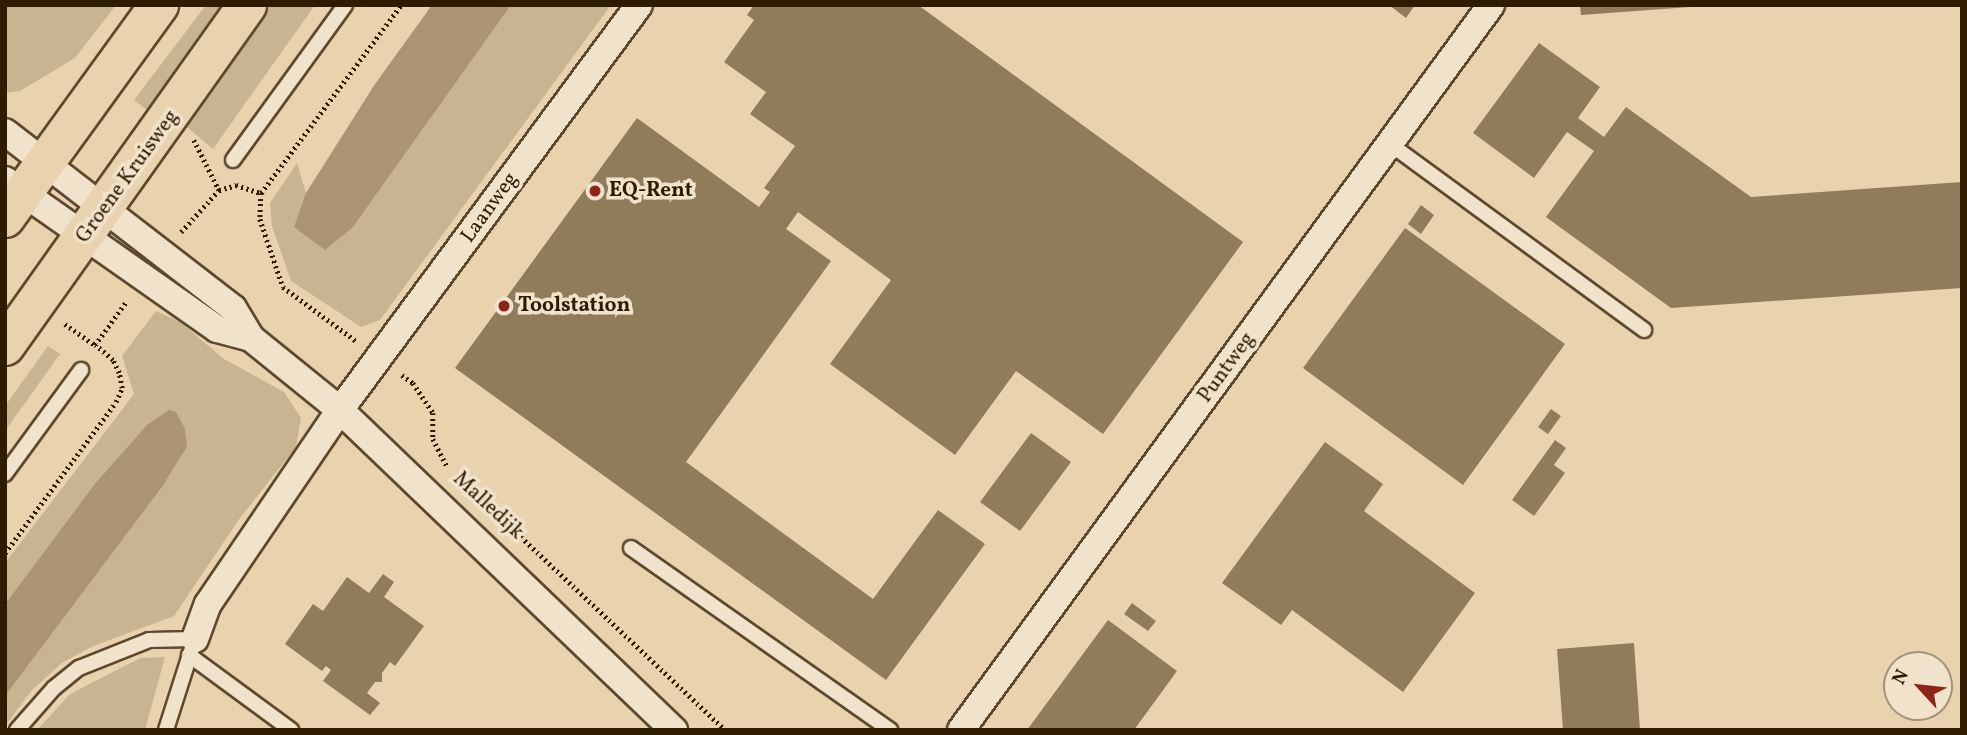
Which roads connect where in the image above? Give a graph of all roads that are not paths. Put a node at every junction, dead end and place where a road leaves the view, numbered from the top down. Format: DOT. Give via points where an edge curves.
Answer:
graph roads {
  1 [pos="159,5"];
  2 [pos="247,5"];
  3 [pos="345,5"];
  4 [pos="639,5"];
  5 [pos="1491,5"];
  6 [pos="5,132"];
  7 [pos="1390,144"];
  8 [pos="233,160"];
  9 [pos="44,162"];
  10 [pos="11,197"];
  11 [pos="106,208"];
  12 [pos="84,239"];
  13 [pos="1644,330"];
  14 [pos="251,338"];
  15 [pos="5,346"];
  16 [pos="81,370"];
  17 [pos="340,410"];
  18 [pos="5,474"];
  19 [pos="631,548"];
  20 [pos="192,647"];
  21 [pos="17,730"];
  22 [pos="166,730"];
  23 [pos="291,730"];
  24 [pos="674,730"];
  25 [pos="890,730"];
  26 [pos="961,730"];
  1 -- 9 [label="main road"];
  2 -- 11 [label="main road, Groene Kruisweg"];
  3 -- 8 [label="lane"];
  4 -- 17 [label="street, Laanweg"];
  5 -- 7 [label="street, Puntweg"];
  6 -- 9 [label="street, Malledijk"];
  7 -- 13 [label="lane"];
  7 -- 26 [label="street, Puntweg"];
  9 -- 10 [label="main road"];
  9 -- 11 [label="street, Malledijk"];
  10 -- 12 [label="street, Malledijk"];
  11 -- 12 [label="main road, Groene Kruisweg"];
  11 -- 14 [label="street, Malledijk" via="233,308"];
  12 -- 14 [label="street, Malledijk" via="216,329"];
  12 -- 15 [label="main road, Groene Kruisweg"];
  14 -- 17 [label="street, Malledijk"];
  16 -- 18 [label="lane"];
  17 -- 20 [label="street" via="208,604"];
  17 -- 24 [label="street, Malledijk"];
  19 -- 25 [label="lane"];
  20 -- 21 [label="lane" via="149,640 79,668 54,688"];
  20 -- 22 [label="lane"];
  20 -- 23 [label="lane"];
}
